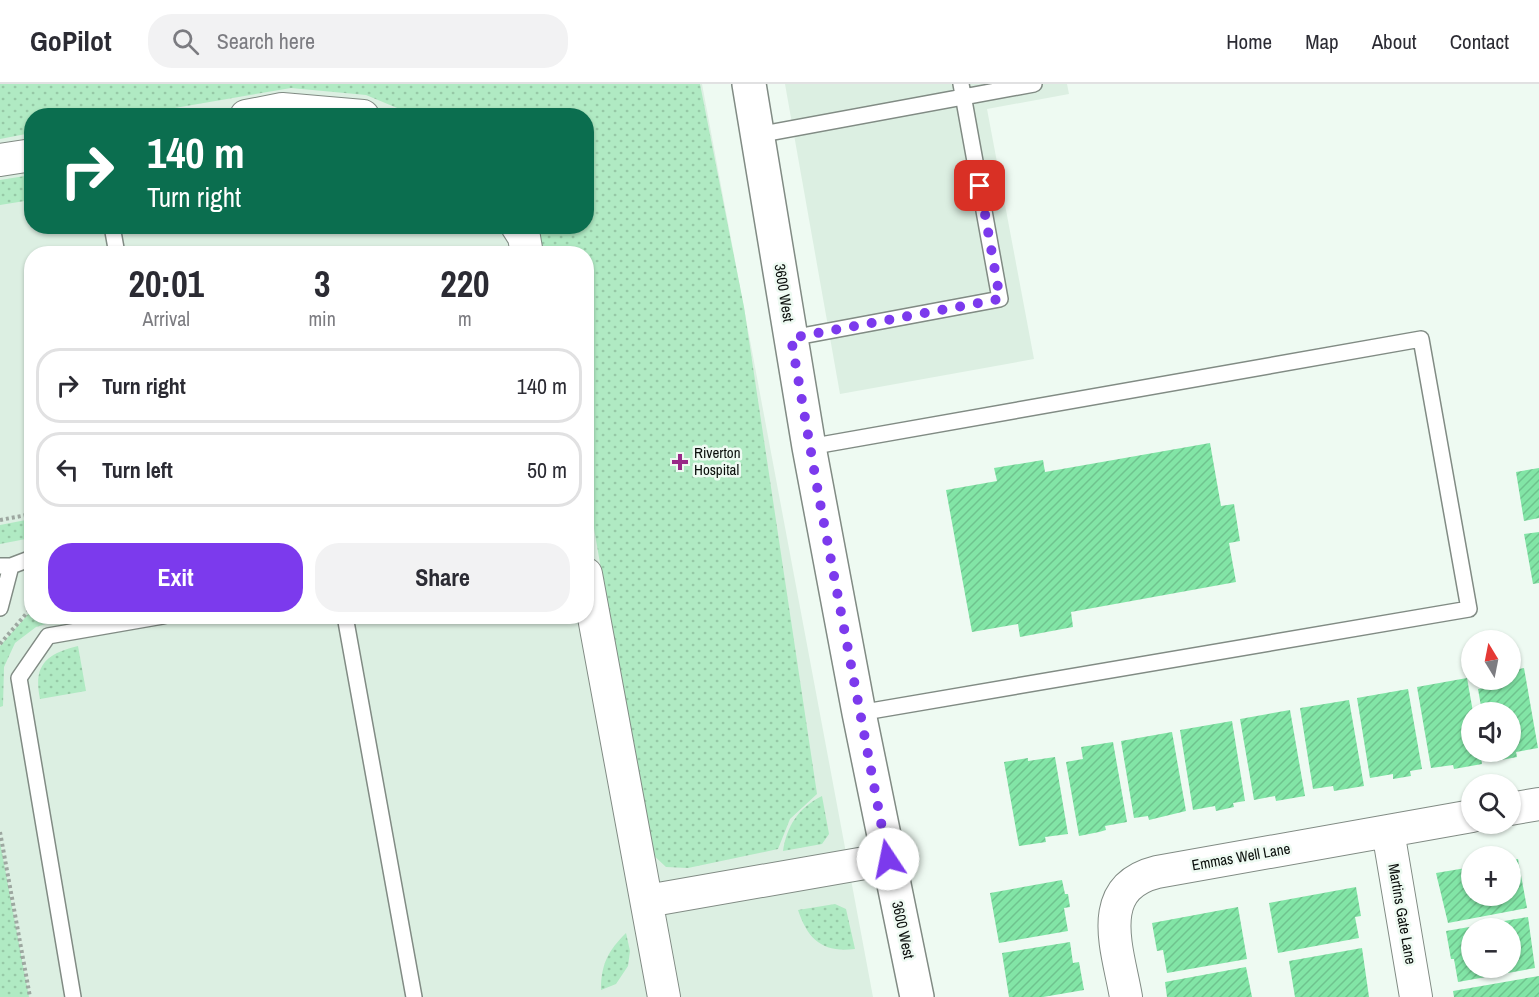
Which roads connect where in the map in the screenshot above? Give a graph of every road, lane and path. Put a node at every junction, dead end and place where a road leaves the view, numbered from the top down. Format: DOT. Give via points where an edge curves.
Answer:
graph roads {
  1 [pos="749,84"];
  2 [pos="1034,84"];
  3 [pos="962,90"];
  4 [pos="758,135"];
  5 [pos="24,156"];
  6 [pos="0,160"];
  7 [pos="791,338"];
  8 [pos="809,447"];
  9 [pos="24,516"];
  10 [pos="0,520"];
  11 [pos="24,560"];
  12 [pos="6,566"];
  13 [pos="0,608"];
  14 [pos="24,617"];
  15 [pos="594,617"];
  16 [pos="117,624"];
  17 [pos="346,624"];
  18 [pos="0,644"];
  19 [pos="859,713"];
  20 [pos="1539,804"];
  21 [pos="1521,807"];
  22 [pos="1461,818"];
  23 [pos="1388,831"];
  24 [pos="0,832"];
  25 [pos="888,859"];
  26 [pos="647,902"];
  27 [pos="30,997"];
  28 [pos="73,997"];
  29 [pos="414,997"];
  30 [pos="662,997"];
  31 [pos="917,997"];
  32 [pos="1126,997"];
  33 [pos="1416,997"];
  1 -- 4 [label="main road, 3600 West"];
  2 -- 3 [label="lane"];
  3 -- 4 [label="lane"];
  3 -- 7 [label="lane" via="1000,299"];
  4 -- 7 [label="main road, 3600 West"];
  5 -- 6 [label="street"];
  7 -- 8 [label="main road, 3600 West"];
  8 -- 19 [label="main road, 3600 West"];
  8 -- 19 [label="lane" via="1421,339 1469,609"];
  9 -- 10 [label="path"];
  11 -- 12 [label="lane"];
  12 -- 13 [label="lane"];
  14 -- 18 [label="path"];
  15 -- 26 [label="street"];
  16 -- 28 [label="lane" via="48,636 19,678"];
  17 -- 29 [label="lane"];
  19 -- 25 [label="main road, 3600 West"];
  20 -- 21 [label="street"];
  22 -- 23 [label="street, Emmas Well Lane"];
  23 -- 32 [label="street, Emmas Well Lane" via="1157,872 1135,880 1118,898 1114,914"];
  23 -- 33 [label="street, Martins Gate Lane"];
  24 -- 27 [label="path"];
  25 -- 26 [label="street"];
  25 -- 31 [label="main road, 3600 West"];
  26 -- 30 [label="street"];
}
